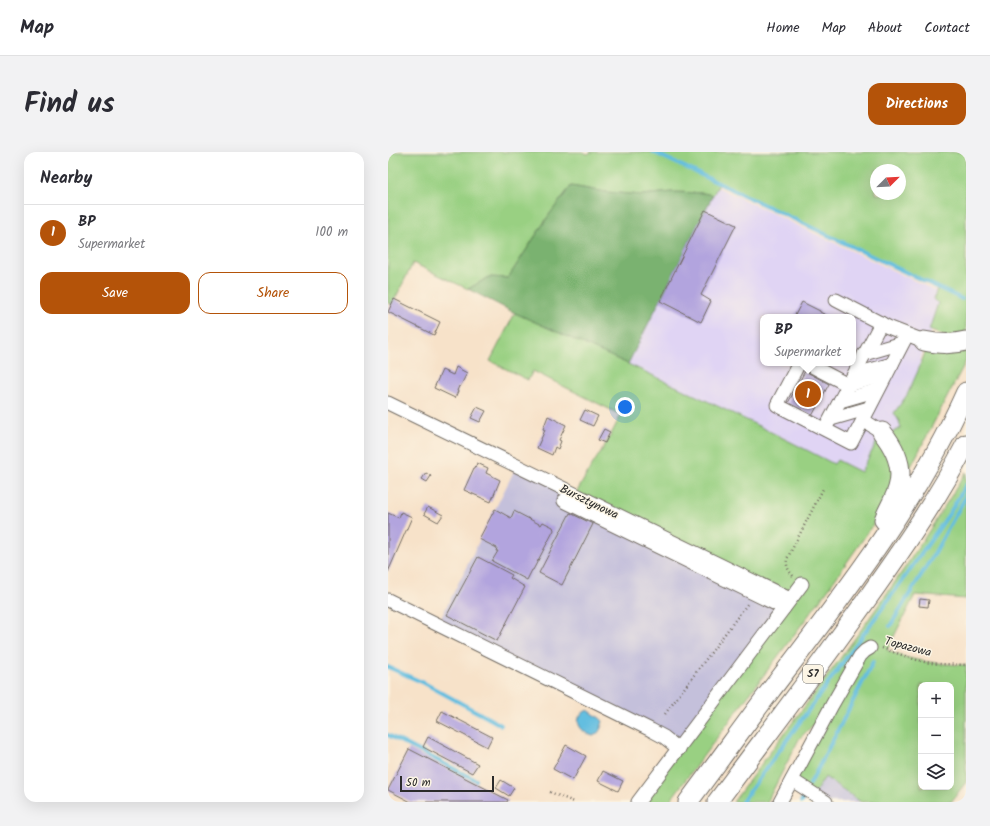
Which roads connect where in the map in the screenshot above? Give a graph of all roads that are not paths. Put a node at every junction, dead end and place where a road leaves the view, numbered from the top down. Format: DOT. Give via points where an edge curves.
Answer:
graph roads {
  1 [pos="836,300"];
  2 [pos="881,323"];
  3 [pos="966,341"];
  4 [pos="798,366"];
  5 [pos="810,366"];
  6 [pos="889,374"];
  7 [pos="845,392"];
  8 [pos="966,392"];
  9 [pos="388,403"];
  10 [pos="882,432"];
  11 [pos="966,444"];
  12 [pos="564,501"];
  13 [pos="878,547"];
  14 [pos="802,584"];
  15 [pos="388,600"];
  16 [pos="787,604"];
  17 [pos="870,648"];
  18 [pos="678,749"];
  19 [pos="792,780"];
  20 [pos="638,802"];
  21 [pos="688,802"];
  22 [pos="717,802"];
  23 [pos="780,802"];
  24 [pos="826,802"];
  1 -- 2 [label="street"];
  2 -- 6 [label="street"];
  2 -- 7 [label="street"];
  3 -- 6 [label="highway" via="948,345"];
  4 -- 7 [label="street" via="778,405"];
  5 -- 7 [label="street"];
  6 -- 7 [label="street"];
  6 -- 7 [label="street"];
  6 -- 7 [label="street"];
  6 -- 7 [label="street"];
  6 -- 7 [label="street" via="851,443"];
  6 -- 10 [label="street"];
  8 -- 13 [label="highway, S7" via="940,446"];
  9 -- 16 [label="street, Bursztynowa"];
  10 -- 13 [label="highway" via="898,459 900,481 884,520"];
  11 -- 22 [label="highway, S7" via="906,544 850,624"];
  12 -- 16 [label="street" via="754,594"];
  13 -- 21 [label="highway, S7"];
  14 -- 16 [label="street"];
  15 -- 18 [label="street" via="651,730"];
  16 -- 18 [label="street"];
  17 -- 19 [label="street" via="860,656"];
  18 -- 20 [label="street"];
  19 -- 23 [label="street"];
  19 -- 24 [label="street"];
}
